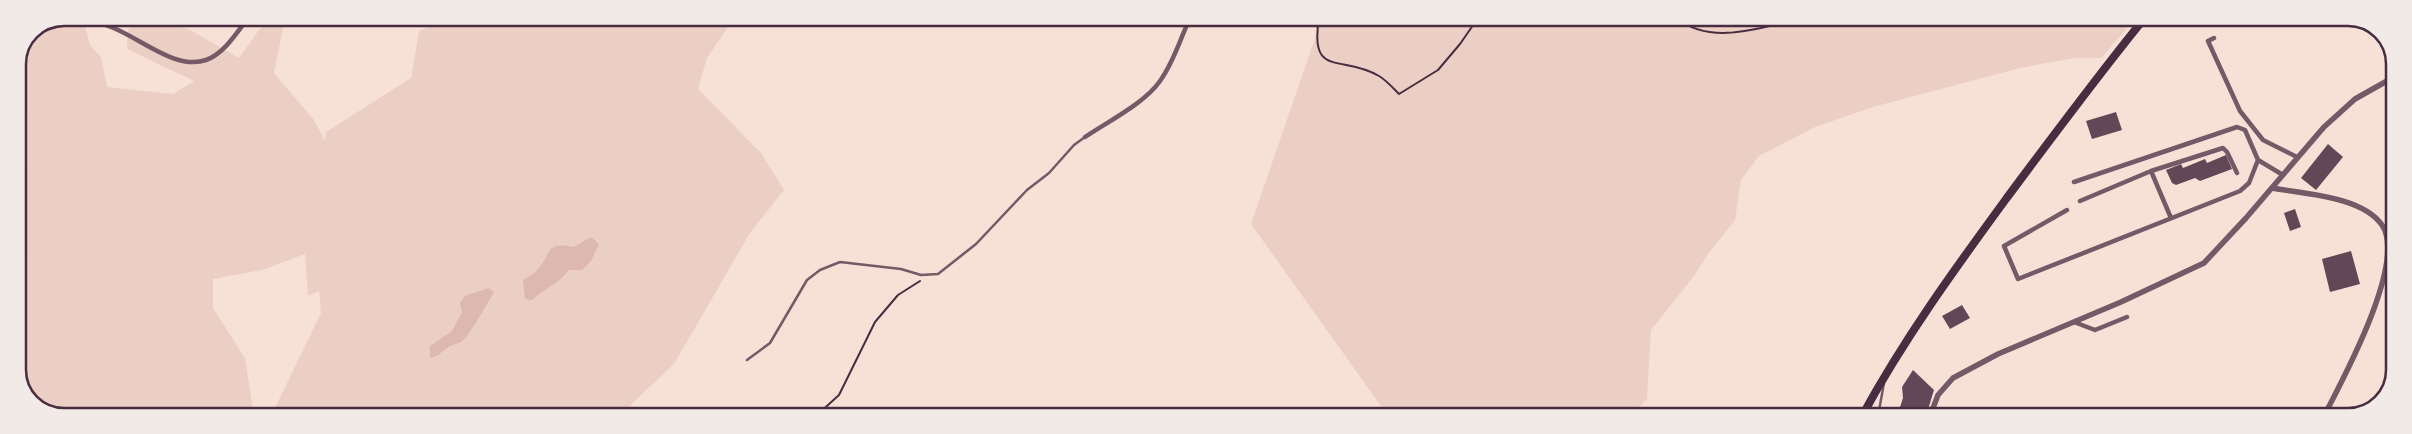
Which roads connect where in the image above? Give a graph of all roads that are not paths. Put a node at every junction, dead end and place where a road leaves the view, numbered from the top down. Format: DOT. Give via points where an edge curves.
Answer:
graph roads {
  1 [pos="108,26"];
  2 [pos="242,26"];
  3 [pos="1187,26"];
  4 [pos="2137,27"];
  5 [pos="2214,38"];
  6 [pos="2386,82"];
  7 [pos="1085,137"];
  8 [pos="2296,157"];
  9 [pos="2258,160"];
  10 [pos="2151,171"];
  11 [pos="2237,174"];
  12 [pos="2283,174"];
  13 [pos="2074,182"];
  14 [pos="2272,188"];
  15 [pos="2080,201"];
  16 [pos="2067,210"];
  17 [pos="2171,218"];
  18 [pos="2385,233"];
  19 [pos="2385,264"];
  20 [pos="2127,317"];
  21 [pos="2074,322"];
  22 [pos="747,360"];
  23 [pos="1886,375"];
  24 [pos="1867,408"];
  25 [pos="1880,408"];
  26 [pos="1933,408"];
  27 [pos="2328,408"];
  1 -- 2 [label="street" via="174,59 189,62 206,60 225,47"];
  3 -- 7 [label="street" via="1159,83"];
  4 -- 23 [label="main road" via="1984,229 1912,330"];
  5 -- 8 [label="street" via="2208,41 2240,111 2264,140"];
  6 -- 8 [label="street" via="2355,99"];
  7 -- 22 [label="lane" via="1027,190 958,261 938,274 840,262 820,270 807,280 770,343"];
  8 -- 12 [label="street"];
  9 -- 12 [label="street"];
  9 -- 13 [label="street" via="2245,130 2237,127"];
  9 -- 17 [label="street" via="2249,183 2240,191"];
  10 -- 11 [label="street" via="2223,148 2228,152"];
  10 -- 15 [label="street"];
  10 -- 17 [label="street"];
  12 -- 14 [label="street"];
  14 -- 18 [label="street" via="2355,205 2381,224"];
  14 -- 21 [label="street" via="2204,262"];
  16 -- 17 [label="street" via="2004,246 2018,279"];
  19 -- 27 [label="street" via="2368,330"];
  20 -- 21 [label="street" via="2095,330"];
  21 -- 26 [label="street" via="1998,354 1953,378 1938,395"];
  23 -- 24 [label="main road"];
  23 -- 25 [label="lane"];
}
